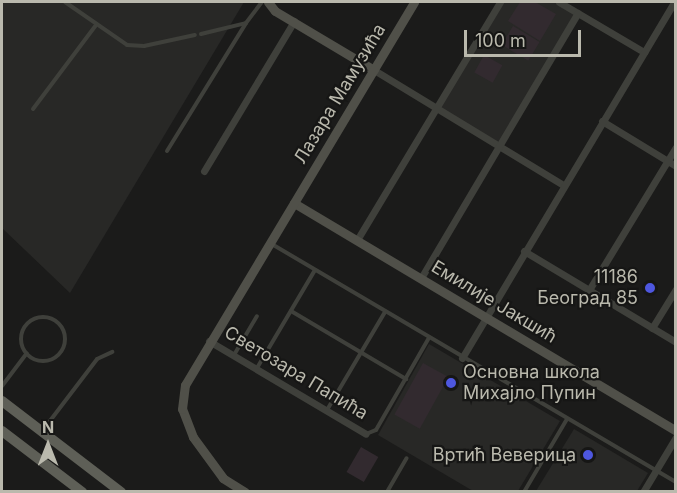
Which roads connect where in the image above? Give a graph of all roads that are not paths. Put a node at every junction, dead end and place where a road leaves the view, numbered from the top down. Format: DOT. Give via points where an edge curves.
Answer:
graph roads {
  1 [pos="64,2"];
  2 [pos="262,2"];
  3 [pos="268,2"];
  4 [pos="414,2"];
  5 [pos="500,2"];
  6 [pos="559,2"];
  7 [pos="674,2"];
  8 [pos="579,13"];
  9 [pos="294,21"];
  10 [pos="246,22"];
  11 [pos="96,25"];
  12 [pos="201,34"];
  13 [pos="195,35"];
  14 [pos="644,52"];
  15 [pos="374,70"];
  16 [pos="436,108"];
  17 [pos="33,109"];
  18 [pos="602,121"];
  19 [pos="500,147"];
  20 [pos="675,147"];
  21 [pos="167,151"];
  22 [pos="667,161"];
  23 [pos="675,166"];
  24 [pos="204,171"];
  25 [pos="563,185"];
  26 [pos="294,203"];
  27 [pos="357,240"];
  28 [pos="270,243"];
  29 [pos="524,251"];
  30 [pos="315,270"];
  31 [pos="421,278"];
  32 [pos="675,289"];
  33 [pos="589,290"];
  34 [pos="291,311"];
  35 [pos="385,312"];
  36 [pos="257,316"];
  37 [pos="486,317"];
  38 [pos="652,328"];
  39 [pos="429,338"];
  40 [pos="209,341"];
  41 [pos="675,342"];
  42 [pos="112,352"];
  43 [pos="360,352"];
  44 [pos="27,353"];
  45 [pos="234,355"];
  46 [pos="462,358"];
  47 [pos="257,369"];
  48 [pos="406,379"];
  49 [pos="2,387"];
  50 [pos="2,401"];
  51 [pos="326,410"];
  52 [pos="567,419"];
  53 [pos="2,431"];
  54 [pos="675,431"];
  55 [pos="42,432"];
  56 [pos="366,434"];
  57 [pos="675,437"];
  58 [pos="407,458"];
  59 [pos="656,471"];
  60 [pos="675,482"];
  61 [pos="644,491"];
  62 [pos="82,492"];
  63 [pos="121,492"];
  64 [pos="245,492"];
  65 [pos="387,492"];
  66 [pos="524,492"];
  1 -- 11 [label="lane"];
  2 -- 10 [label="lane"];
  3 -- 9 [label="street" via="275,11"];
  4 -- 15 [label="street, Лазара Мамузића"];
  5 -- 16 [label="street"];
  6 -- 8 [label="street"];
  7 -- 14 [label="street"];
  8 -- 14 [label="street"];
  8 -- 19 [label="street"];
  9 -- 15 [label="street"];
  9 -- 24 [label="street"];
  10 -- 12 [label="lane"];
  10 -- 21 [label="lane"];
  11 -- 13 [label="lane" via="121,43 136,47"];
  11 -- 17 [label="lane"];
  14 -- 18 [label="street"];
  15 -- 16 [label="street"];
  15 -- 26 [label="street, Лазара Мамузића"];
  16 -- 19 [label="street"];
  16 -- 27 [label="street"];
  18 -- 22 [label="street"];
  18 -- 25 [label="street"];
  19 -- 25 [label="street"];
  19 -- 31 [label="street"];
  20 -- 22 [label="street"];
  22 -- 23 [label="street"];
  22 -- 33 [label="street"];
  25 -- 29 [label="street"];
  26 -- 27 [label="street, Емилије Јакшић"];
  26 -- 28 [label="street, Светозара Папића"];
  27 -- 31 [label="street, Емилије Јакшић"];
  28 -- 30 [label="lane"];
  28 -- 40 [label="street, Светозара Папића"];
  29 -- 33 [label="street"];
  29 -- 37 [label="street"];
  30 -- 34 [label="lane"];
  30 -- 35 [label="lane"];
  31 -- 37 [label="street, Емилије Јакшић"];
  32 -- 38 [label="street"];
  33 -- 38 [label="street"];
  34 -- 43 [label="lane"];
  34 -- 47 [label="lane"];
  35 -- 39 [label="lane"];
  35 -- 43 [label="lane"];
  36 -- 45 [label="lane"];
  37 -- 46 [label="street"];
  37 -- 54 [label="street, Емилије Јакшић"];
  38 -- 41 [label="street"];
  39 -- 46 [label="lane"];
  39 -- 48 [label="lane"];
  40 -- 45 [label="street, Светозара Папића"];
  40 -- 64 [label="street, Светозара Папића" via="185,385 183,417 212,465 223,478"];
  42 -- 55 [label="lane" via="97,358"];
  43 -- 48 [label="lane"];
  43 -- 51 [label="lane"];
  44 -- 44 [label="lane" via="22,334 33,319 52,318 60,324 65,343 54,358 44,360"];
  44 -- 49 [label="lane"];
  45 -- 47 [label="street, Светозара Папића"];
  46 -- 52 [label="lane"];
  47 -- 51 [label="street, Светозара Папића"];
  48 -- 56 [label="lane" via="376,430"];
  50 -- 55 [label="main road"];
  51 -- 56 [label="street, Светозара Папића"];
  52 -- 59 [label="lane"];
  52 -- 66 [label="lane"];
  53 -- 62 [label="main road"];
  55 -- 63 [label="main road"];
  57 -- 59 [label="street"];
  58 -- 65 [label="lane"];
  59 -- 60 [label="lane"];
  59 -- 61 [label="street"];
}
